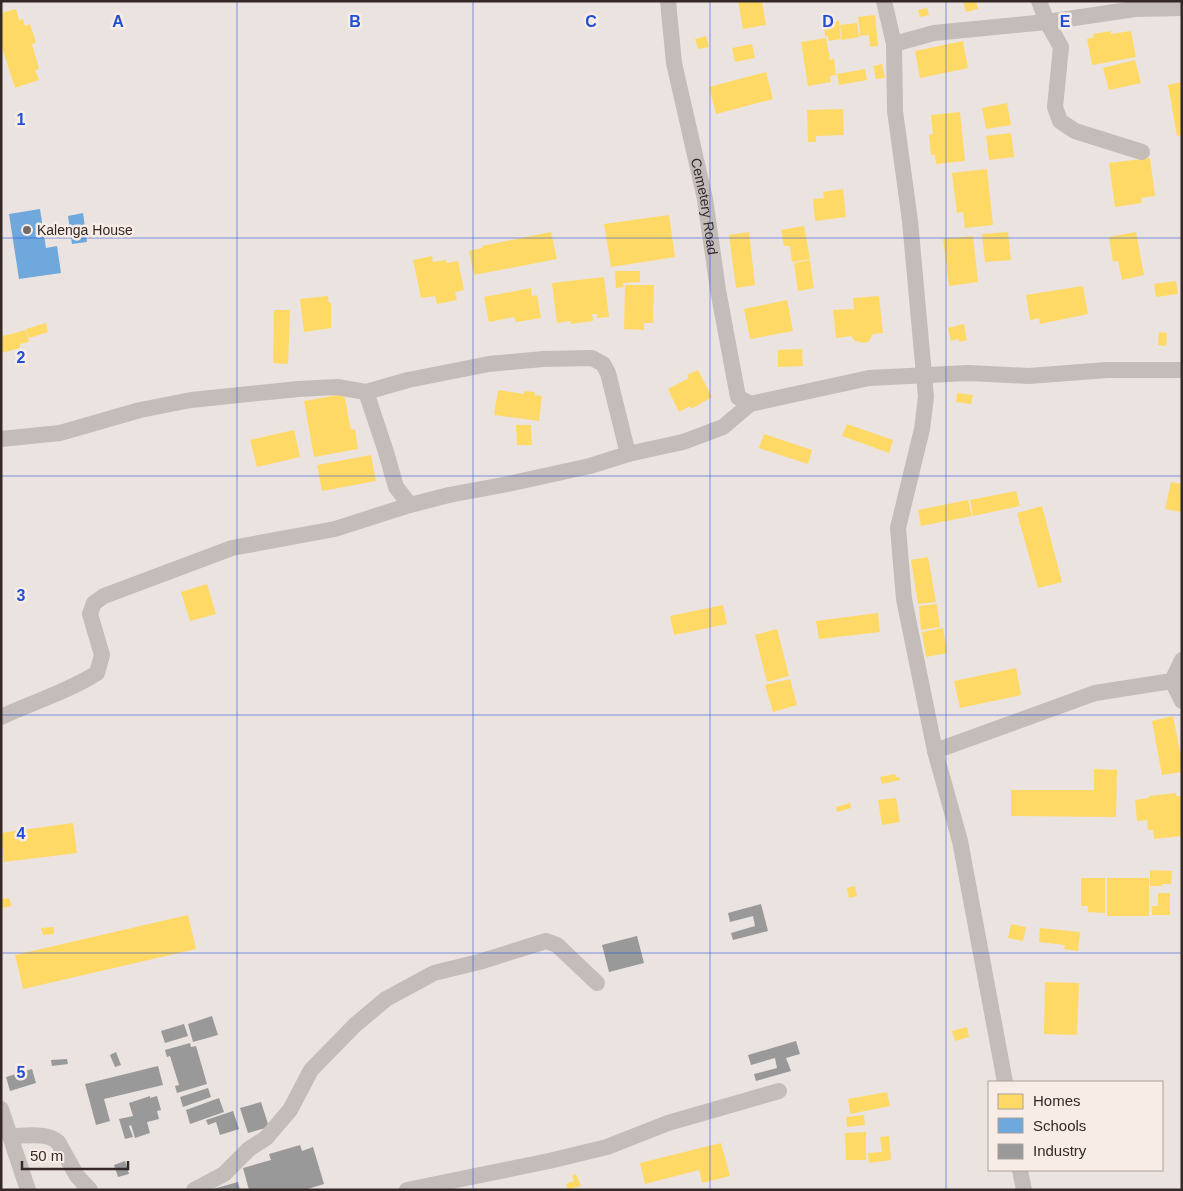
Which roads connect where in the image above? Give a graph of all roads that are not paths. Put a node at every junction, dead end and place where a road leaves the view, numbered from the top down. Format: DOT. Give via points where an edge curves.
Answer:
graph roads {
  1 [pos="668,1"];
  2 [pos="884,1"];
  3 [pos="1039,1"];
  4 [pos="1182,8"];
  5 [pos="1047,22"];
  6 [pos="894,44"];
  7 [pos="1142,152"];
  8 [pos="1182,370"];
  9 [pos="925,376"];
  10 [pos="366,392"];
  11 [pos="750,404"];
  12 [pos="1,439"];
  13 [pos="628,454"];
  14 [pos="410,505"];
  15 [pos="1182,660"];
  16 [pos="1172,680"];
  17 [pos="1182,701"];
  18 [pos="1,717"];
  19 [pos="935,751"];
  20 [pos="598,983"];
  21 [pos="1005,1081"];
  22 [pos="779,1091"];
  23 [pos="1,1110"];
  24 [pos="10,1136"];
  25 [pos="1020,1171"];
  26 [pos="28,1190"];
  27 [pos="90,1190"];
  28 [pos="194,1190"];
  29 [pos="407,1190"];
  30 [pos="1024,1190"];
  1 -- 11 [label="street, Cemetery Road" via="674,63 706,199 718,290 738,397"];
  2 -- 6 [label="street"];
  3 -- 5 [label="street"];
  4 -- 5 [label="street" via="1136,9"];
  5 -- 6 [label="street" via="934,32"];
  5 -- 7 [label="street" via="1060,47 1055,107 1060,121 1075,130"];
  6 -- 9 [label="street" via="895,111 910,221"];
  8 -- 9 [label="street"];
  9 -- 11 [label="street" via="869,378"];
  9 -- 19 [label="street" via="922,429 898,528 904,599"];
  10 -- 12 [label="street" via="337,387 191,400 140,410 60,433"];
  10 -- 13 [label="street" via="489,364 592,358 604,364 608,373"];
  10 -- 14 [label="street" via="396,487"];
  11 -- 13 [label="street" via="723,427 683,442"];
  13 -- 14 [label="street" via="590,466"];
  14 -- 18 [label="street" via="335,529 232,548 104,596 94,604 90,614 102,655 97,673 82,683"];
  15 -- 16 [label="street"];
  16 -- 17 [label="street"];
  16 -- 19 [label="street" via="1095,693"];
  19 -- 21 [label="street" via="960,841"];
  20 -- 28 [label="street" via="557,945 546,941 434,973 386,999 355,1025 311,1070 290,1110 266,1138 249,1149 224,1174"];
  22 -- 29 [label="street" via="668,1123 607,1147"];
  23 -- 24 [label="street"];
  24 -- 26 [label="street"];
  24 -- 27 [label="street" via="54,1138"];
  25 -- 30 [label="street"];
}
